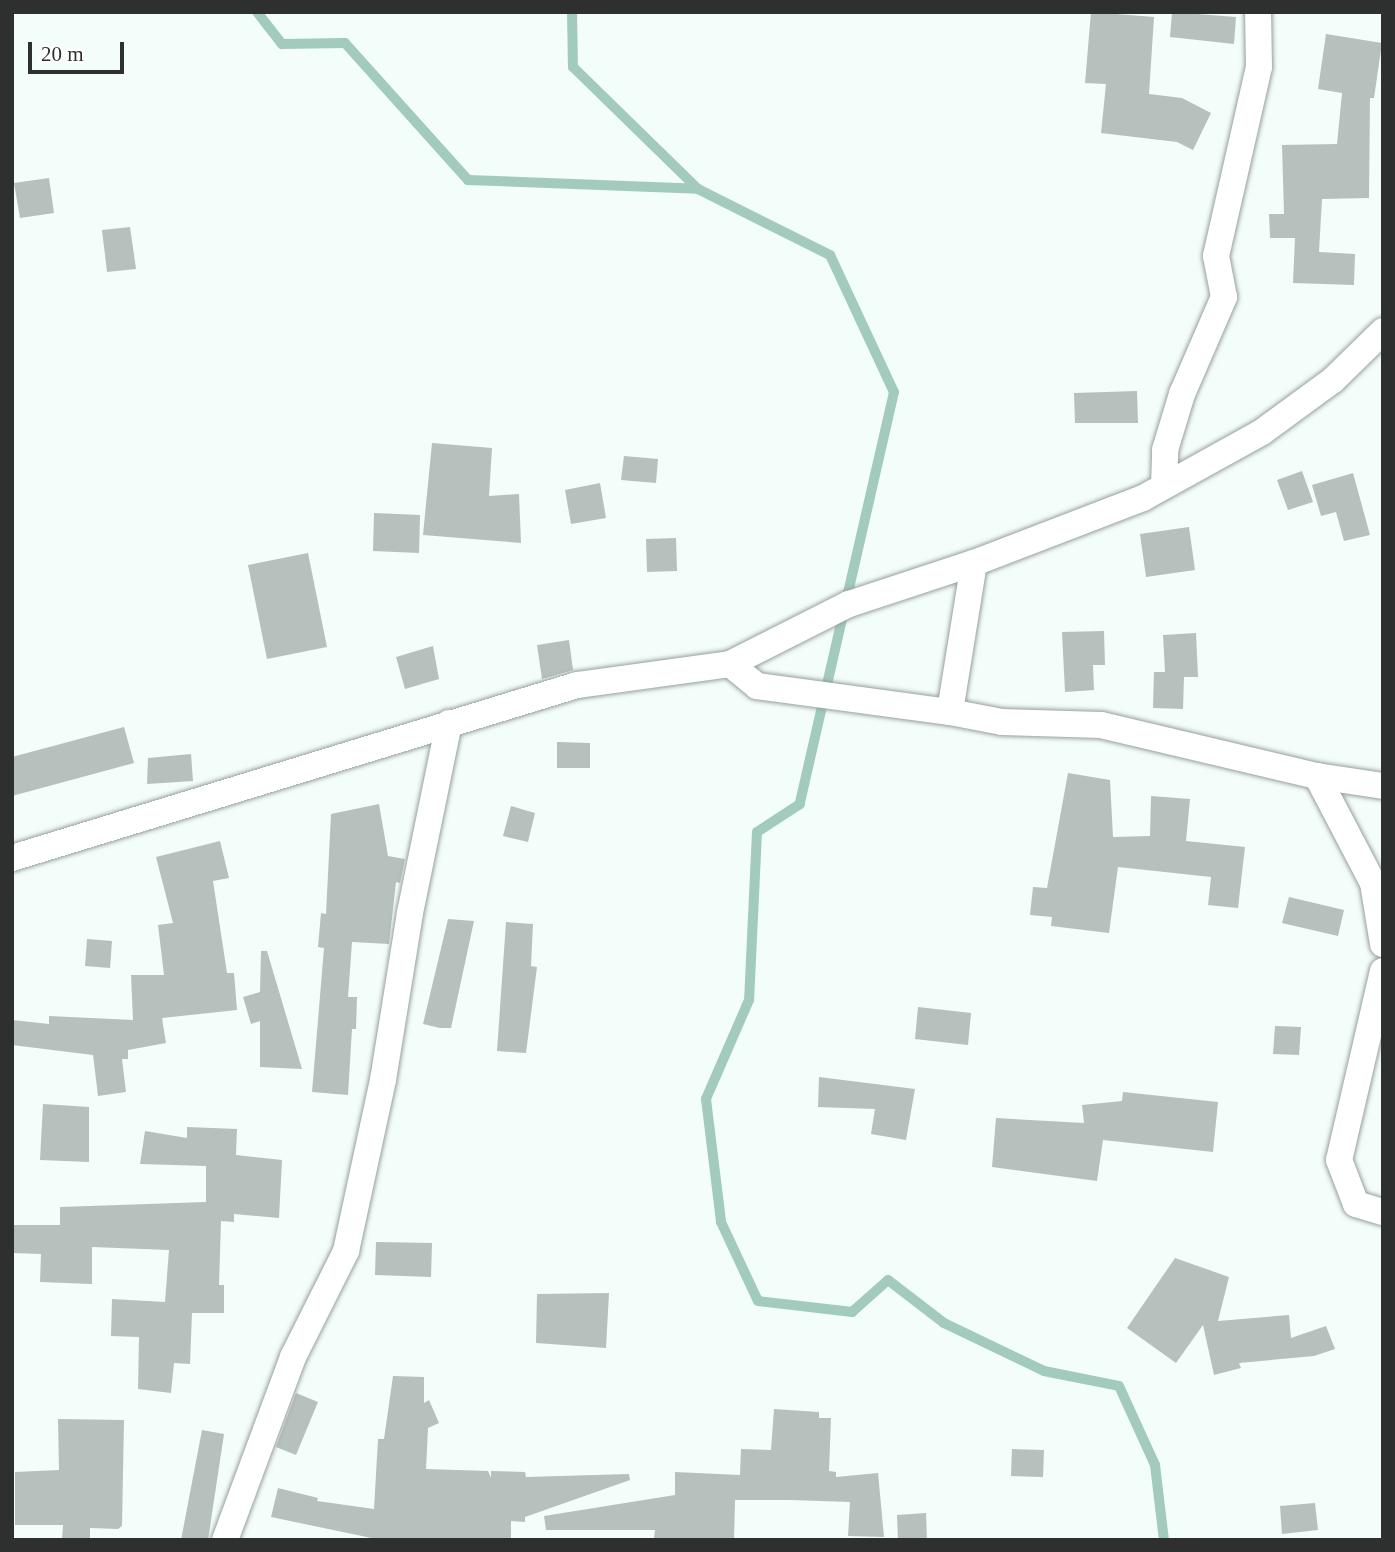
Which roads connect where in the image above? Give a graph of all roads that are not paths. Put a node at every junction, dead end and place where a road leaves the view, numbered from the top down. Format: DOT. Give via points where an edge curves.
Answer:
graph roads {
  1 [pos="1258,12"];
  2 [pos="1383,331"];
  3 [pos="1164,486"];
  4 [pos="974,563"];
  5 [pos="730,664"];
  6 [pos="950,712"];
  7 [pos="449,723"];
  8 [pos="1317,776"];
  9 [pos="1383,786"];
  10 [pos="12,858"];
  11 [pos="1383,944"];
  12 [pos="1383,971"];
  13 [pos="1383,1212"];
  14 [pos="225,1540"];
  1 -- 3 [label="street" via="1259,67 1216,256 1224,298 1182,394 1165,450"];
  2 -- 3 [label="street" via="1333,380 1262,432"];
  3 -- 4 [label="street"];
  4 -- 5 [label="street" via="849,604"];
  4 -- 6 [label="street"];
  5 -- 6 [label="street" via="757,686"];
  5 -- 7 [label="street" via="577,685"];
  6 -- 8 [label="street" via="1002,722 1101,725"];
  7 -- 10 [label="street"];
  7 -- 14 [label="street" via="410,913 383,1080 345,1251 293,1357"];
  8 -- 9 [label="street"];
  8 -- 11 [label="street" via="1373,883"];
  12 -- 13 [label="street" via="1339,1160 1356,1204"];
}
